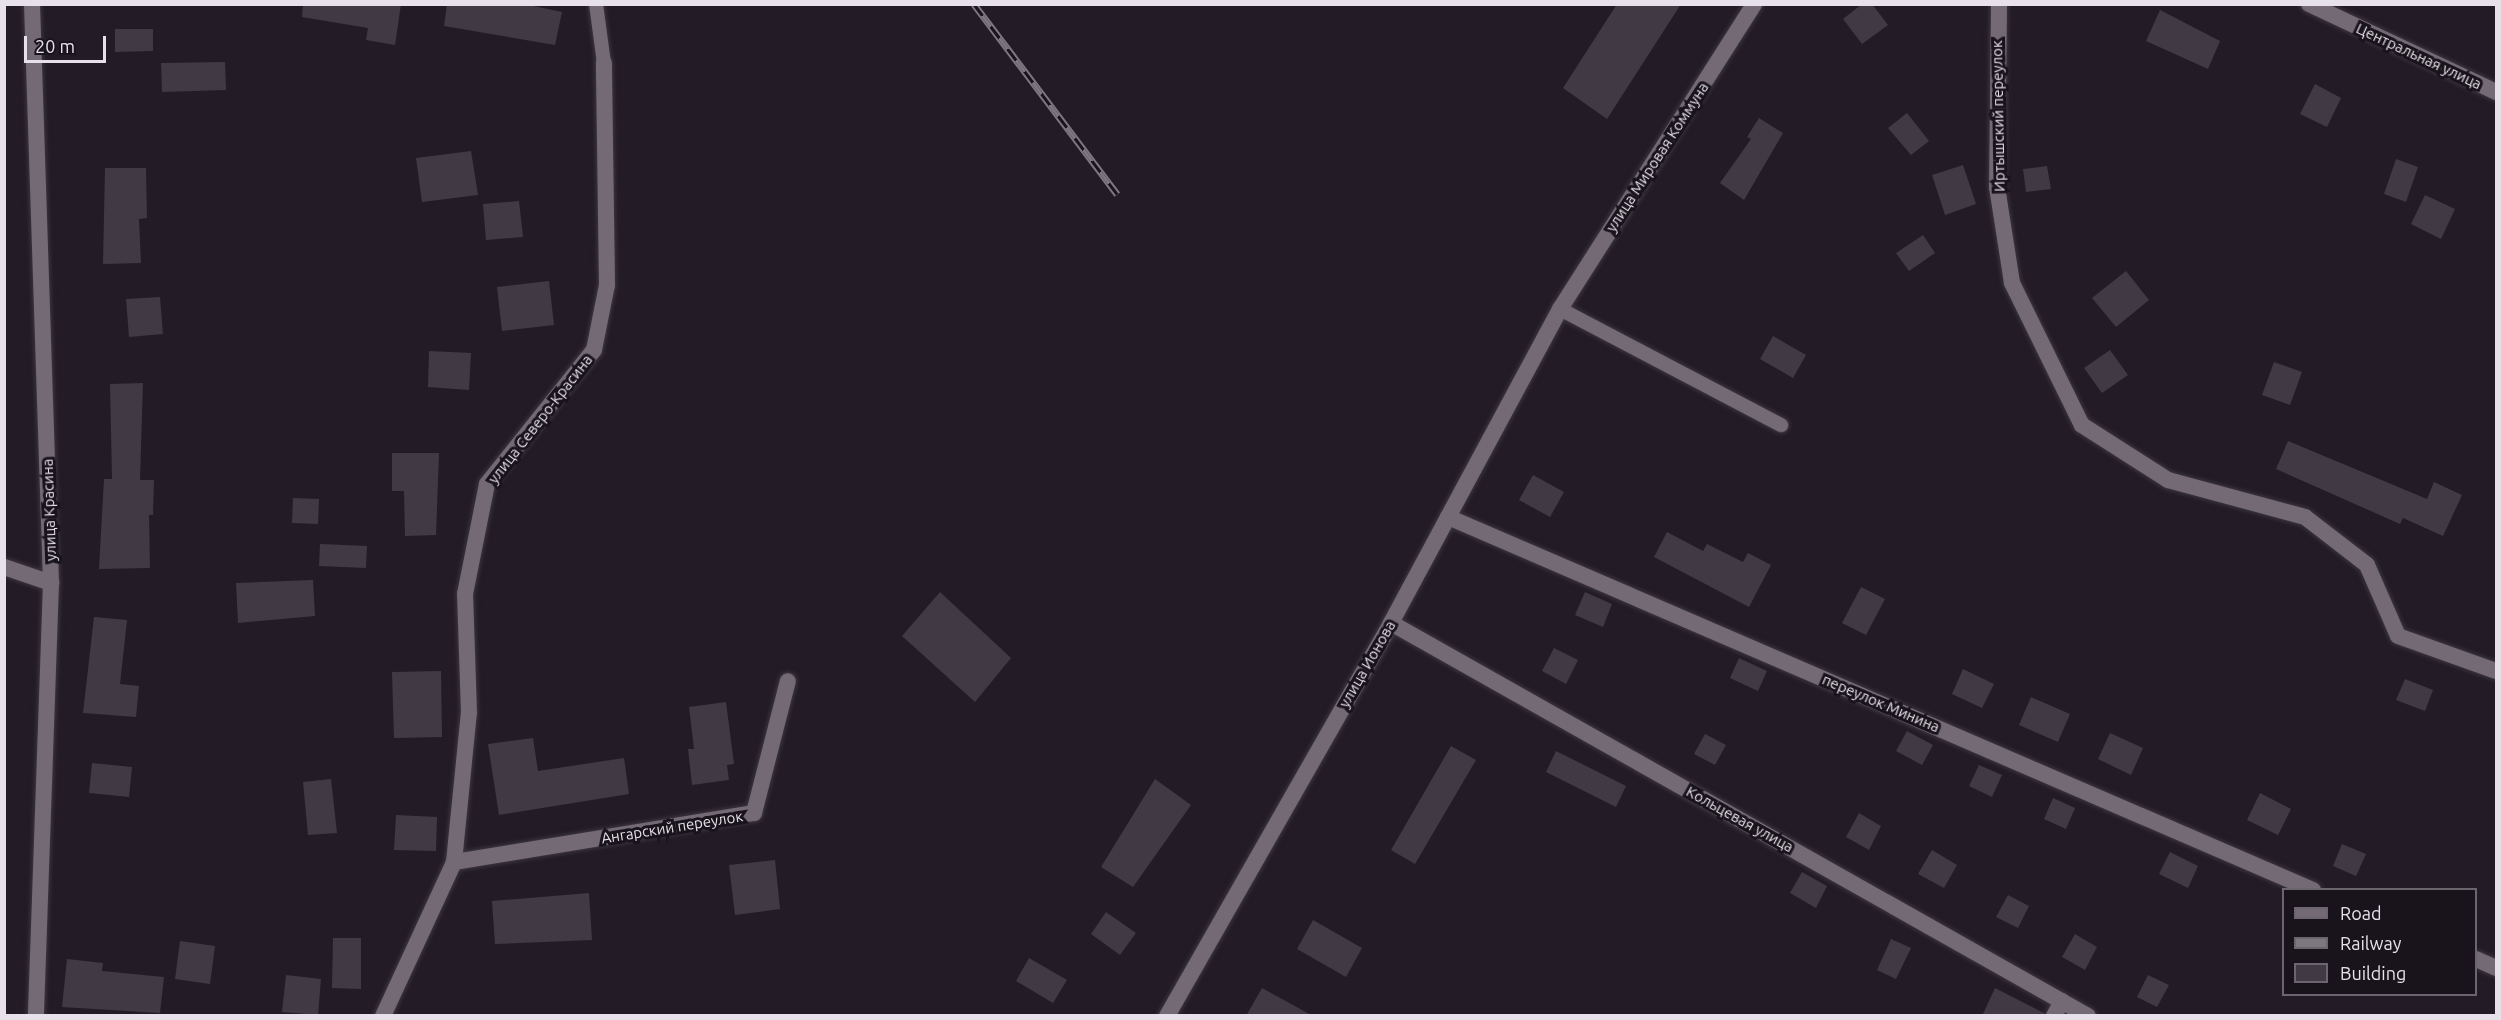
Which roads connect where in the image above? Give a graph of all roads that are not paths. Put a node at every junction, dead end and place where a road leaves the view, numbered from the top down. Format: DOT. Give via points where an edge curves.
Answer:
graph roads {
  1 [pos="32,4"];
  2 [pos="596,4"];
  3 [pos="1754,4"];
  4 [pos="1998,4"];
  5 [pos="2309,4"];
  6 [pos="604,63"];
  7 [pos="2496,92"];
  8 [pos="1560,309"];
  9 [pos="1781,425"];
  10 [pos="1448,518"];
  11 [pos="4,567"];
  12 [pos="51,583"];
  13 [pos="1391,623"];
  14 [pos="2496,671"];
  15 [pos="788,681"];
  16 [pos="454,862"];
  17 [pos="2308,888"];
  18 [pos="2477,960"];
  19 [pos="2496,968"];
  20 [pos="2058,1008"];
  21 [pos="36,1016"];
  22 [pos="383,1016"];
  23 [pos="1167,1016"];
  24 [pos="2088,1016"];
  1 -- 12 [label="street, улица Красина"];
  2 -- 6 [label="lane"];
  3 -- 8 [label="street, улица Мировая Коммуна"];
  4 -- 14 [label="street, Иртышский переулок" via="1997,188 2012,283 2082,425 2168,480 2305,517 2367,565 2398,636"];
  5 -- 7 [label="street, Центральная улица"];
  6 -- 16 [label="street, улица Северо-Красина" via="607,285 594,350 487,484 465,594 469,714"];
  8 -- 9 [label="lane"];
  8 -- 10 [label="street, улица Ионова"];
  10 -- 13 [label="street, улица Ионова"];
  10 -- 17 [label="street, переулок Минина"];
  11 -- 12 [label="street"];
  12 -- 21 [label="street, улица Красина"];
  13 -- 20 [label="street, Кольцевая улица"];
  13 -- 23 [label="street, улица Ионова"];
  15 -- 16 [label="street, Ангарский переулок" via="754,813"];
  16 -- 22 [label="street"];
  18 -- 19 [label="street"];
  20 -- 24 [label="street, Кольцевая улица"];
}
